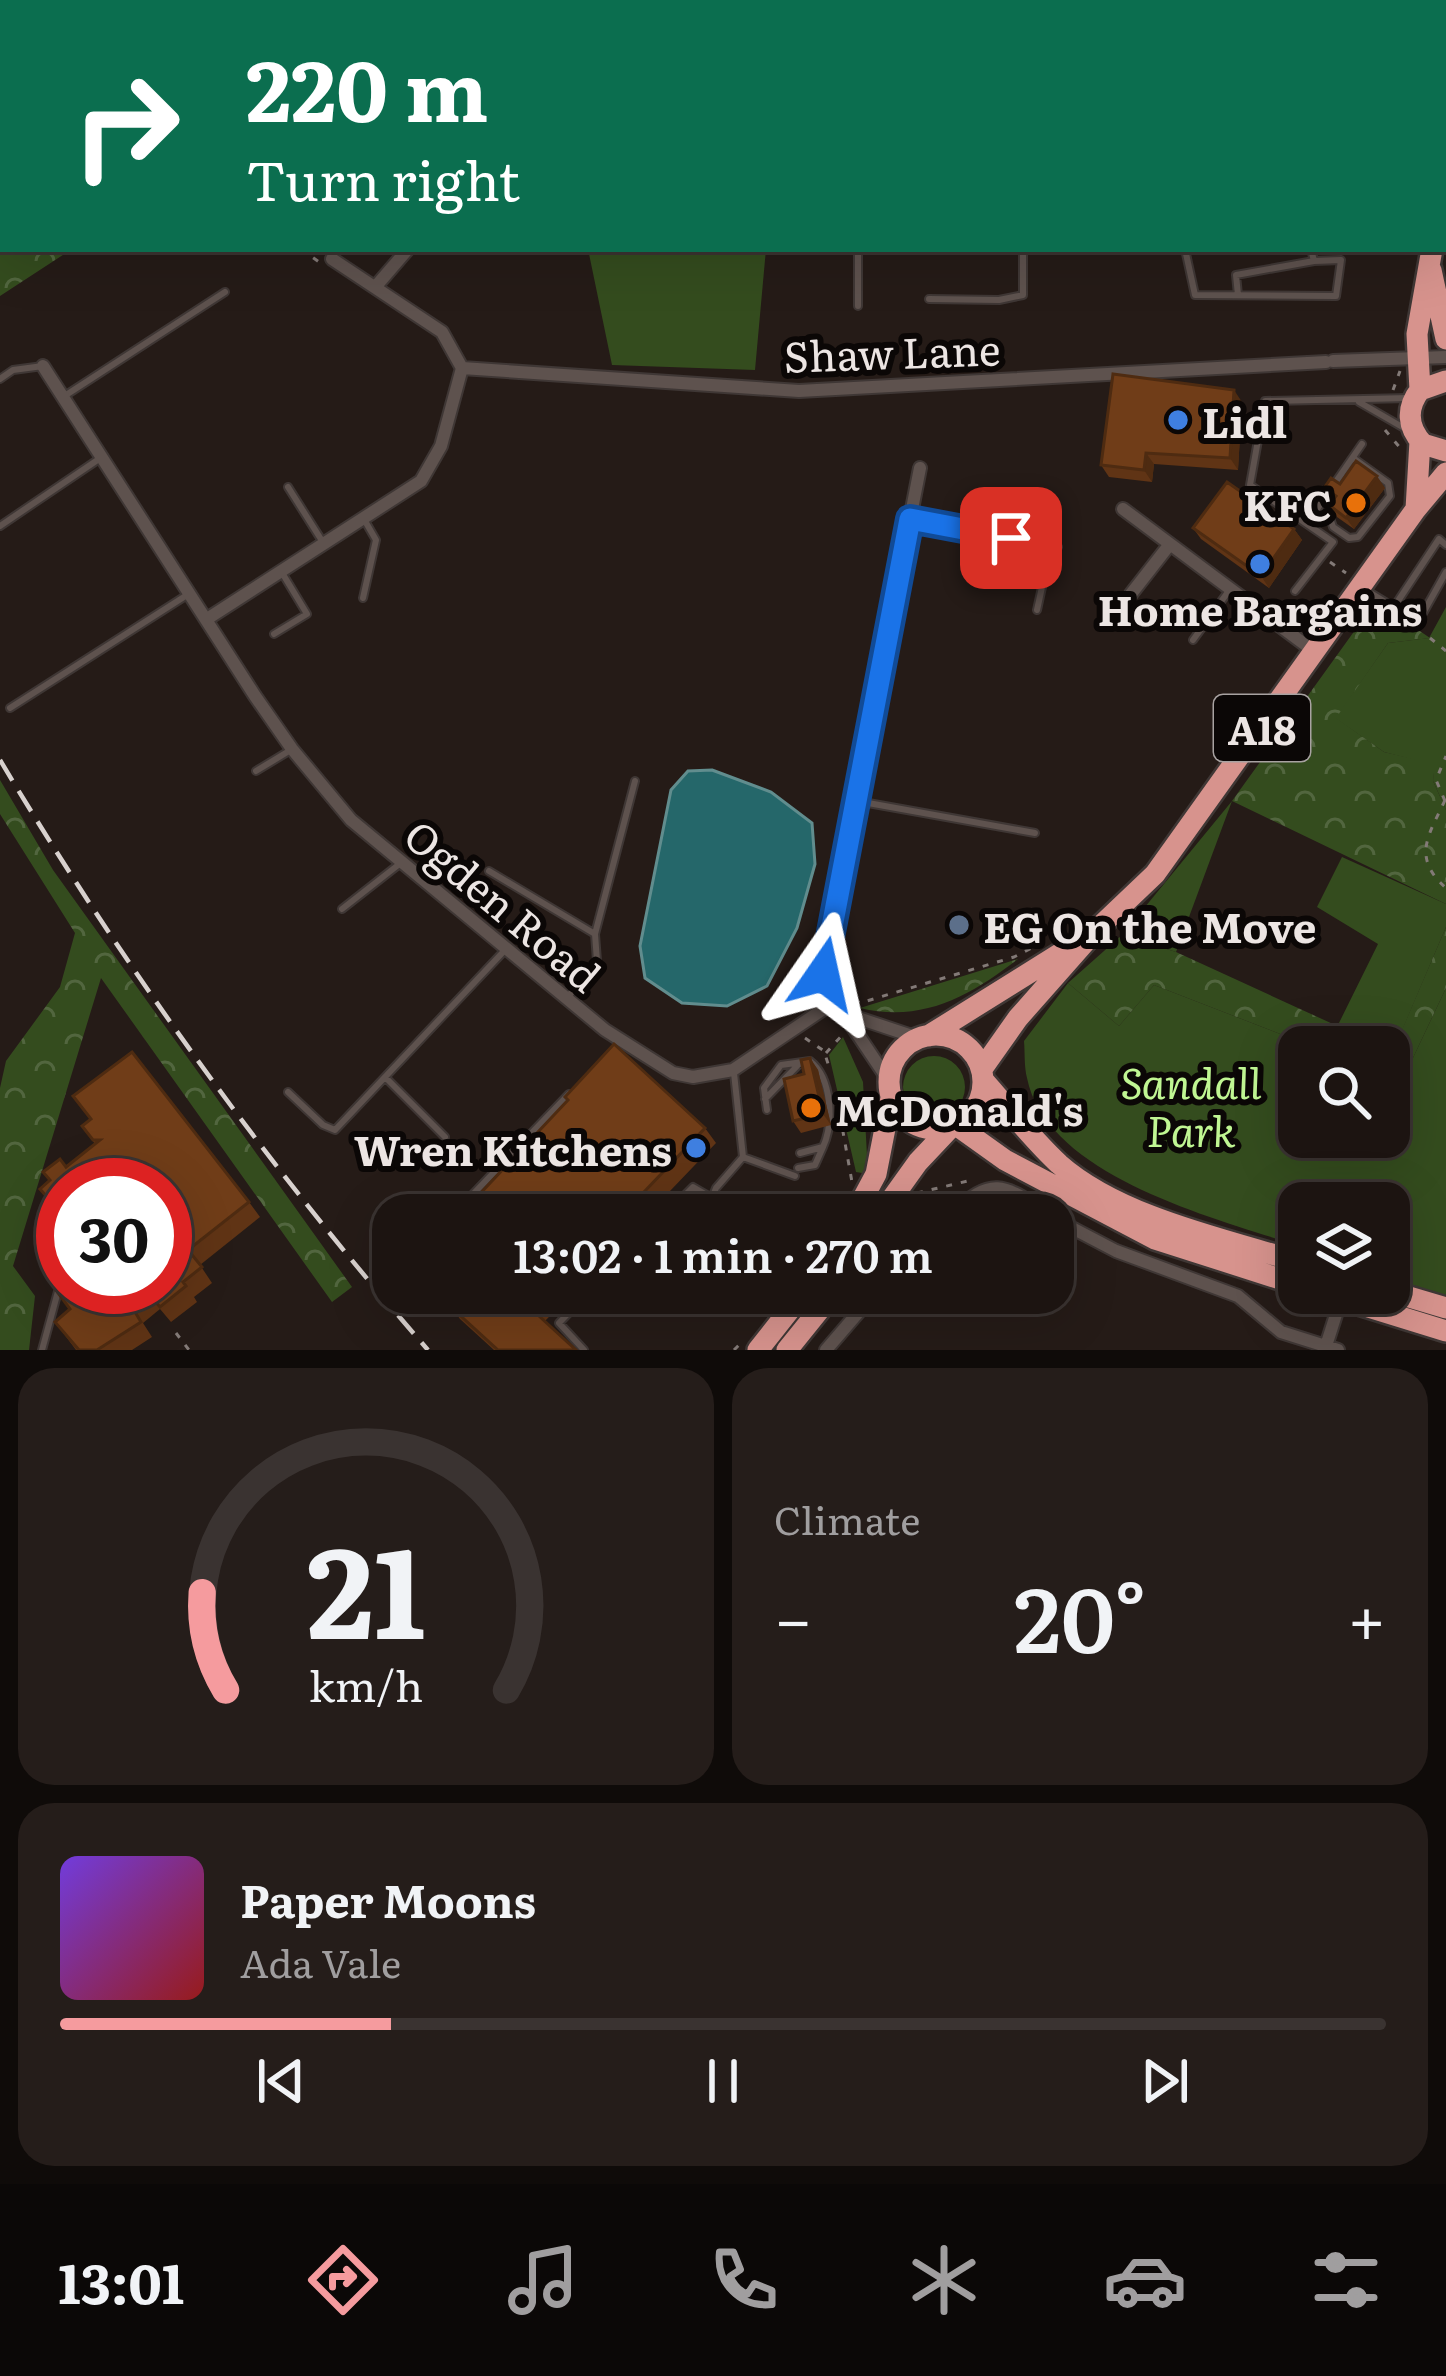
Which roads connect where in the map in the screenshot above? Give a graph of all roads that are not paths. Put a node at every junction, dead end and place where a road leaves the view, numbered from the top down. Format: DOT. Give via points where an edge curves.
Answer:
graph roads {
  1 [pos="405,252"];
  2 [pos="858,252"];
  3 [pos="1023,252"];
  4 [pos="1186,252"];
  5 [pos="1312,252"];
  6 [pos="1431,256"];
  7 [pos="332,259"];
  8 [pos="1314,261"];
  9 [pos="376,285"];
  10 [pos="225,292"];
  11 [pos="1238,295"];
  12 [pos="929,299"];
  13 [pos="858,306"];
  14 [pos="1446,339"];
  15 [pos="1417,357"];
  16 [pos="1446,357"];
  17 [pos="43,366"];
  18 [pos="462,368"];
  19 [pos="0,379"];
  20 [pos="1446,381"];
  21 [pos="1417,394"];
  22 [pos="63,398"];
  23 [pos="1355,401"];
  24 [pos="1418,439"];
  25 [pos="1362,444"];
  26 [pos="1446,451"];
  27 [pos="102,458"];
  28 [pos="1351,461"];
  29 [pos="920,468"];
  30 [pos="1446,473"];
  31 [pos="1356,475"];
  32 [pos="288,488"];
  33 [pos="1335,503"];
  34 [pos="1124,509"];
  35 [pos="1416,509"];
  36 [pos="363,518"];
  37 [pos="910,519"];
  38 [pos="1308,523"];
  39 [pos="0,526"];
  40 [pos="324,544"];
  41 [pos="1170,544"];
  42 [pos="1446,545"];
  43 [pos="281,572"];
  44 [pos="1446,572"];
  45 [pos="1362,586"];
  46 [pos="1230,589"];
  47 [pos="1295,591"];
  48 [pos="190,593"];
  49 [pos="1131,594"];
  50 [pos="363,598"];
  51 [pos="1394,608"];
  52 [pos="1037,610"];
  53 [pos="207,619"];
  54 [pos="274,634"];
  55 [pos="1193,640"];
  56 [pos="1315,652"];
  57 [pos="10,708"];
  58 [pos="292,749"];
  59 [pos="256,771"];
  60 [pos="634,781"];
  61 [pos="857,801"];
  62 [pos="1035,832"];
  63 [pos="402,862"];
  64 [pos="440,869"];
  65 [pos="489,871"];
  66 [pos="428,883"];
  67 [pos="343,909"];
  68 [pos="1093,933"];
  69 [pos="595,934"];
  70 [pos="507,947"];
  71 [pos="567,998"];
  72 [pos="831,1004"];
  73 [pos="844,1013"];
  74 [pos="923,1037"];
  75 [pos="622,1040"];
  76 [pos="606,1056"];
  77 [pos="802,1060"];
  78 [pos="733,1070"];
  79 [pos="983,1075"];
  80 [pos="385,1077"];
  81 [pos="575,1088"];
  82 [pos="890,1089"];
  83 [pos="288,1092"];
  84 [pos="765,1099"];
  85 [pos="767,1110"];
  86 [pos="954,1126"];
  87 [pos="445,1137"];
  88 [pos="823,1147"];
  89 [pos="800,1153"];
  90 [pos="743,1157"];
  91 [pos="473,1194"];
  92 [pos="714,1194"];
  93 [pos="865,1194"];
  94 [pos="895,1194"];
  95 [pos="975,1194"];
  96 [pos="1018,1194"];
  97 [pos="1074,1228"];
  98 [pos="1278,1255"];
  99 [pos="1278,1278"];
  100 [pos="1410,1297"];
  101 [pos="1446,1308"];
  102 [pos="51,1314"];
  103 [pos="568,1314"];
  104 [pos="786,1314"];
  105 [pos="816,1314"];
  106 [pos="856,1314"];
  107 [pos="1331,1314"];
  108 [pos="1392,1314"];
  109 [pos="1446,1330"];
  110 [pos="1330,1349"];
  111 [pos="41,1350"];
  112 [pos="584,1350"];
  113 [pos="758,1350"];
  114 [pos="787,1350"];
  115 [pos="826,1350"];
  1 -- 9 [label="street"];
  2 -- 13 [label="lane"];
  3 -- 12 [label="lane" via="1023,295"];
  4 -- 11 [label="lane" via="1195,295"];
  5 -- 8 [label="lane"];
  6 -- 14 [label="highway"];
  6 -- 15 [label="highway"];
  7 -- 9 [label="street"];
  8 -- 11 [label="lane" via="1236,275"];
  8 -- 11 [label="lane" via="1341,260 1336,296"];
  9 -- 18 [label="street" via="442,332"];
  10 -- 22 [label="lane"];
  15 -- 16 [label="street, Shaw Lane"];
  15 -- 18 [label="street, Shaw Lane" via="799,391"];
  15 -- 21 [label="highway"];
  17 -- 19 [label="lane"];
  17 -- 22 [label="street, Ogden Road"];
  18 -- 36 [label="street" via="441,446 421,481"];
  20 -- 21 [label="highway"];
  21 -- 23 [label="lane"];
  21 -- 24 [label="highway" via="1410,422"];
  22 -- 27 [label="street, Ogden Road"];
  23 -- 24 [label="lane"];
  23 -- 38 [label="lane" via="1265,401 1250,485"];
  24 -- 26 [label="highway"];
  24 -- 35 [label="highway"];
  25 -- 28 [label="lane"];
  27 -- 39 [label="lane"];
  27 -- 48 [label="street, Ogden Road"];
  28 -- 31 [label="lane"];
  28 -- 33 [label="lane" via="1388,483 1390,496 1358,537 1328,520"];
  28 -- 38 [label="lane"];
  29 -- 37 [label="street"];
  30 -- 35 [label="highway, A18"];
  32 -- 40 [label="lane"];
  34 -- 41 [label="street"];
  35 -- 45 [label="highway, A18"];
  36 -- 40 [label="street"];
  36 -- 50 [label="lane" via="376,540"];
  37 -- 52 [label="lane" via="1054,546"];
  37 -- 61 [label="street"];
  38 -- 47 [label="lane" via="1333,542"];
  40 -- 43 [label="street"];
  41 -- 46 [label="street"];
  41 -- 49 [label="street"];
  42 -- 51 [label="lane" via="1439,539"];
  43 -- 53 [label="street"];
  43 -- 54 [label="lane" via="307,614"];
  44 -- 51 [label="lane" via="1418,622"];
  45 -- 51 [label="lane"];
  45 -- 56 [label="highway, A18"];
  46 -- 55 [label="lane"];
  46 -- 56 [label="street"];
  48 -- 53 [label="street, Ogden Road"];
  48 -- 57 [label="lane"];
  53 -- 58 [label="street, Ogden Road"];
  56 -- 68 [label="highway, A18" via="1156,874"];
  58 -- 59 [label="lane"];
  58 -- 63 [label="street, Ogden Road" via="351,820"];
  60 -- 69 [label="lane"];
  61 -- 62 [label="lane"];
  61 -- 72 [label="street" via="824,968"];
  63 -- 66 [label="street, Ogden Road"];
  63 -- 67 [label="lane"];
  64 -- 66 [label="lane"];
  65 -- 69 [label="lane"];
  66 -- 70 [label="street, Ogden Road"];
  68 -- 74 [label="highway, A18"];
  68 -- 79 [label="highway, A18" via="1018,1018"];
  69 -- 71 [label="lane" via="597,961"];
  70 -- 71 [label="street, Ogden Road"];
  70 -- 80 [label="lane"];
  71 -- 75 [label="street, Ogden Road"];
  72 -- 73 [label="street"];
  72 -- 78 [label="street"];
  73 -- 74 [label="street"];
  73 -- 82 [label="street"];
  74 -- 79 [label="highway" via="961,1042"];
  74 -- 82 [label="highway" via="897,1055"];
  75 -- 76 [label="lane"];
  75 -- 78 [label="street, Ogden Road" via="673,1073"];
  77 -- 84 [label="lane"];
  77 -- 84 [label="lane" via="781,1065"];
  77 -- 88 [label="lane" via="820,1069 833,1124"];
  78 -- 90 [label="lane"];
  79 -- 86 [label="highway" via="976,1107"];
  79 -- 98 [label="highway" via="1061,1166 1159,1218"];
  80 -- 83 [label="lane" via="335,1130"];
  80 -- 87 [label="lane"];
  81 -- 91 [label="lane"];
  82 -- 86 [label="highway" via="915,1125"];
  82 -- 93 [label="highway"];
  84 -- 85 [label="lane"];
  86 -- 94 [label="highway"];
  86 -- 99 [label="highway" via="1155,1239"];
  88 -- 89 [label="lane"];
  88 -- 90 [label="lane" via="815,1165 796,1172"];
  90 -- 92 [label="lane"];
  95 -- 96 [label="street" via="996,1186"];
  97 -- 110 [label="street" via="1238,1295 1281,1332"];
  100 -- 101 [label="highway"];
  102 -- 111 [label="lane"];
  103 -- 112 [label="lane" via="560,1323"];
  104 -- 113 [label="highway"];
  105 -- 114 [label="highway"];
  106 -- 115 [label="street"];
  107 -- 110 [label="street"];
  108 -- 109 [label="highway"];
}
